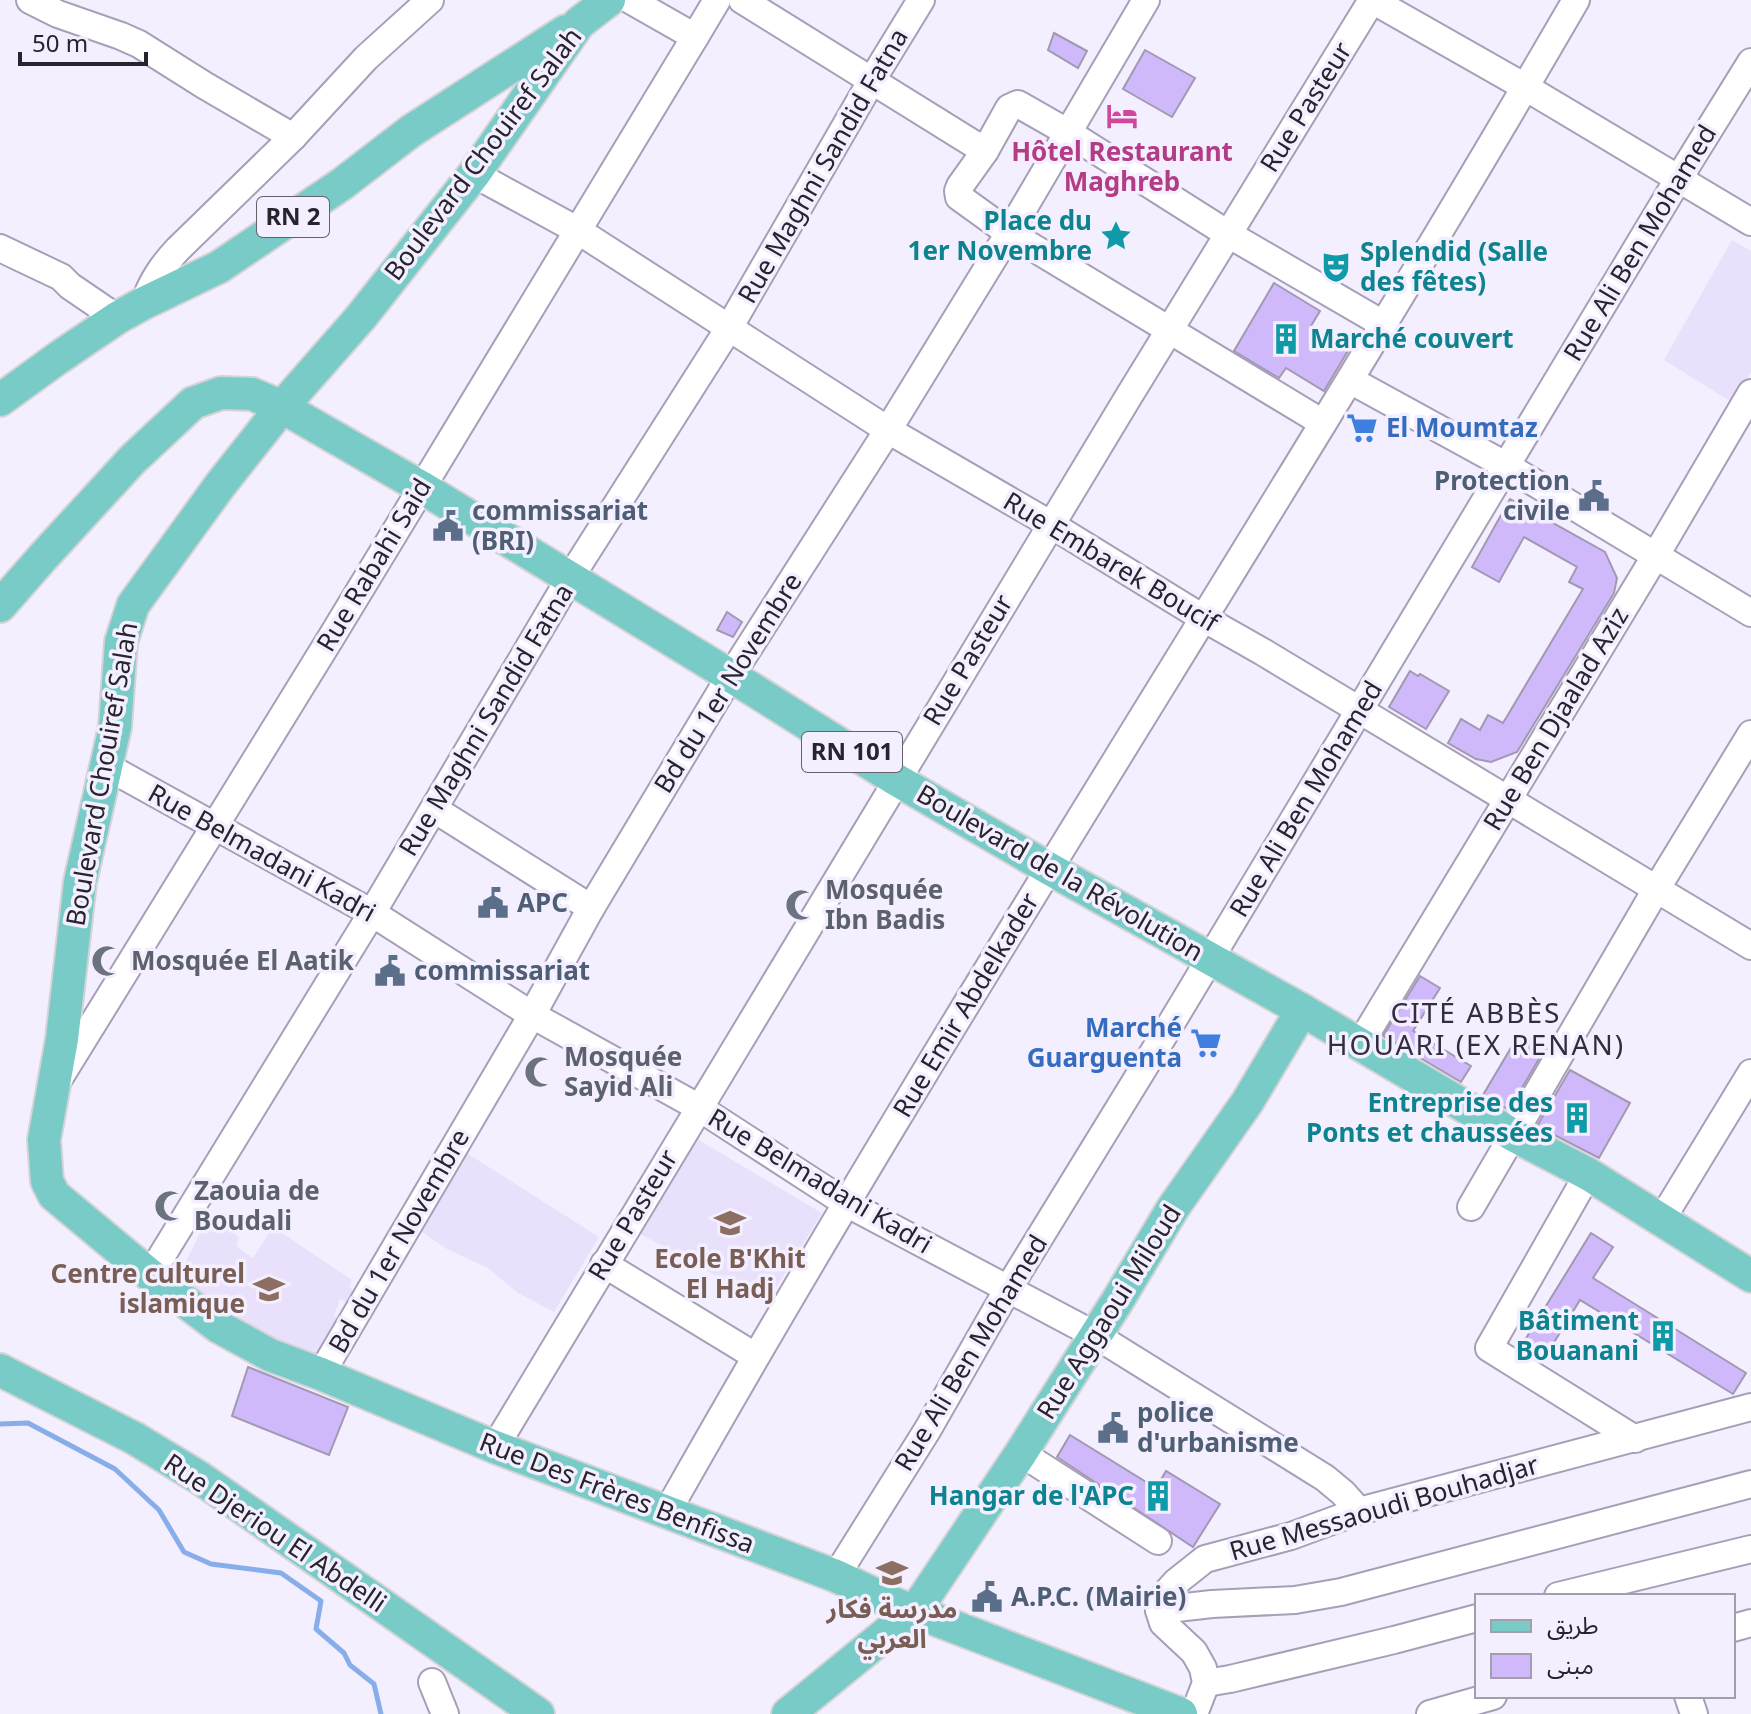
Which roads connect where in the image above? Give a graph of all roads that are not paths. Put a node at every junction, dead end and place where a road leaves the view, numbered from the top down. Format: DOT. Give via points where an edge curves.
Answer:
graph roads {
  1 [pos="30,0"];
  2 [pos="430,0"];
  3 [pos="609,0"];
  4 [pos="630,0"];
  5 [pos="717,0"];
  6 [pos="742,0"];
  7 [pos="921,0"];
  8 [pos="1146,0"];
  9 [pos="1372,0"];
  10 [pos="1576,0"];
  11 [pos="579,23"];
  12 [pos="695,37"];
  13 [pos="1751,62"];
  14 [pos="872,80"];
  15 [pos="1525,87"];
  16 [pos="1067,132"];
  17 [pos="293,137"];
  18 [pos="985,151"];
  19 [pos="474,174"];
  20 [pos="1679,178"];
  21 [pos="1751,222"];
  22 [pos="577,230"];
  23 [pos="1009,233"];
  24 [pos="1228,234"];
  25 [pos="0,248"];
  26 [pos="131,310"];
  27 [pos="1383,324"];
  28 [pos="729,328"];
  29 [pos="1168,329"];
  30 [pos="1350,380"];
  31 [pos="1751,393"];
  32 [pos="0,400"];
  33 [pos="282,407"];
  34 [pos="1323,423"];
  35 [pos="888,430"];
  36 [pos="1505,465"];
  37 [pos="421,487"];
  38 [pos="1050,524"];
  39 [pos="1656,555"];
  40 [pos="570,578"];
  41 [pos="0,606"];
  42 [pos="1751,613"];
  43 [pos="1203,618"];
  44 [pos="727,682"];
  45 [pos="1359,711"];
  46 [pos="1751,734"];
  47 [pos="106,766"];
  48 [pos="895,779"];
  49 [pos="1508,799"];
  50 [pos="434,809"];
  51 [pos="215,827"];
  52 [pos="1048,868"];
  53 [pos="1657,888"];
  54 [pos="591,908"];
  55 [pos="372,913"];
  56 [pos="1751,946"];
  57 [pos="1209,959"];
  58 [pos="1302,1010"];
  59 [pos="532,1015"];
  60 [pos="1360,1044"];
  61 [pos="1751,1073"];
  62 [pos="51,1091"];
  63 [pos="698,1107"];
  64 [pos="1513,1135"];
  65 [pos="1588,1174"];
  66 [pos="846,1203"];
  67 [pos="1471,1207"];
  68 [pos="1662,1219"];
  69 [pos="604,1264"];
  70 [pos="150,1275"];
  71 [pos="1751,1276"];
  72 [pos="1008,1289"];
  73 [pos="1095,1335"];
  74 [pos="755,1356"];
  75 [pos="0,1370"];
  76 [pos="321,1374"];
  77 [pos="1751,1407"];
  78 [pos="1635,1439"];
  79 [pos="495,1447"];
  80 [pos="1021,1453"];
  81 [pos="1751,1484"];
  82 [pos="1359,1511"];
  83 [pos="667,1512"];
  84 [pos="1158,1541"];
  85 [pos="1751,1549"];
  86 [pos="836,1576"];
  87 [pos="1566,1594"];
  88 [pos="1159,1610"];
  89 [pos="914,1611"];
  90 [pos="1475,1619"];
  91 [pos="432,1682"];
  92 [pos="1206,1683"];
  93 [pos="1486,1698"];
  94 [pos="445,1714"];
  95 [pos="538,1714"];
  96 [pos="788,1714"];
  97 [pos="1181,1714"];
  98 [pos="1194,1714"];
  99 [pos="1430,1714"];
  1 -- 17 [label="street" via="139,44"];
  2 -- 17 [label="street" via="366,58"];
  3 -- 11 [label="main road, Boulevard Chouiref Salah / RN 2"];
  4 -- 12 [label="street"];
  5 -- 12 [label="street, Rue Rabahi Said"];
  6 -- 14 [label="street"];
  7 -- 14 [label="street, Rue Maghni Sandid Fatna"];
  8 -- 16 [label="street, Bd du 1er Novembre"];
  9 -- 15 [label="street"];
  9 -- 24 [label="street, Rue Pasteur"];
  10 -- 15 [label="street, Rue Emir Abdelkader"];
  11 -- 19 [label="main road, Boulevard Chouiref Salah"];
  11 -- 26 [label="main road, RN 2" via="411,131 219,267"];
  12 -- 22 [label="street, Rue Rabahi Said"];
  13 -- 20 [label="street, Rue Ali Ben Mohamed"];
  14 -- 18 [label="street"];
  14 -- 28 [label="street, Rue Maghni Sandid Fatna"];
  15 -- 20 [label="street"];
  15 -- 27 [label="street, Rue Emir Abdelkader"];
  16 -- 18 [label="street" via="1013,105"];
  16 -- 23 [label="street, Bd du 1er Novembre"];
  16 -- 24 [label="street"];
  17 -- 26 [label="street" via="169,258"];
  18 -- 23 [label="street" via="958,194"];
  19 -- 22 [label="street, Rue Embarek Boucif"];
  19 -- 33 [label="main road, Boulevard Chouiref Salah"];
  20 -- 21 [label="street"];
  20 -- 36 [label="street, Rue Ali Ben Mohamed"];
  22 -- 28 [label="street, Rue Embarek Boucif"];
  22 -- 37 [label="street, Rue Rabahi Said"];
  23 -- 29 [label="street"];
  23 -- 35 [label="street, Bd du 1er Novembre"];
  24 -- 27 [label="street"];
  24 -- 29 [label="street, Rue Pasteur"];
  25 -- 26 [label="street" via="70,286"];
  26 -- 32 [label="main road, RN 2"];
  27 -- 30 [label="street, Rue Emir Abdelkader"];
  28 -- 35 [label="street, Rue Embarek Boucif"];
  28 -- 40 [label="street, Rue Maghni Sandid Fatna"];
  29 -- 34 [label="street"];
  29 -- 38 [label="street, Rue Pasteur"];
  30 -- 34 [label="street, Rue Emir Abdelkader"];
  30 -- 36 [label="street"];
  31 -- 39 [label="street, Rue Ben Djaalad Aziz"];
  33 -- 37 [label="main road, Boulevard de la Révolution / RN 101"];
  33 -- 41 [label="main road, Boulevard de la Révolution / RN 101" via="252,394 221,393 193,403 132,460"];
  33 -- 47 [label="main road, Boulevard Chouiref Salah" via="133,605 121,642 115,727"];
  34 -- 43 [label="street, Rue Emir Abdelkader"];
  35 -- 38 [label="street, Rue Embarek Boucif"];
  35 -- 44 [label="street, Bd du 1er Novembre"];
  36 -- 39 [label="street"];
  36 -- 45 [label="street, Rue Ali Ben Mohamed"];
  37 -- 40 [label="main road, Boulevard de la Révolution / RN 101"];
  37 -- 51 [label="street, Rue Rabahi Said"];
  38 -- 43 [label="street, Rue Embarek Boucif"];
  38 -- 48 [label="street, Rue Pasteur"];
  39 -- 42 [label="street"];
  39 -- 49 [label="street, Rue Ben Djaalad Aziz"];
  40 -- 44 [label="main road, Boulevard de la Révolution / RN 101"];
  40 -- 50 [label="street, Rue Maghni Sandid Fatna"];
  43 -- 45 [label="street, Rue Embarek Boucif"];
  43 -- 52 [label="street, Rue Emir Abdelkader"];
  44 -- 48 [label="main road, Boulevard de la Révolution / RN 101"];
  44 -- 54 [label="street, Bd du 1er Novembre"];
  45 -- 49 [label="street, Rue Embarek Boucif"];
  45 -- 57 [label="street, Rue Ali Ben Mohamed"];
  46 -- 53 [label="street"];
  47 -- 51 [label="street, Rue Belmadani Kadri"];
  47 -- 62 [label="main road, Boulevard Chouiref Salah" via="80,882"];
  48 -- 52 [label="main road, Boulevard de la Révolution / RN 101"];
  48 -- 63 [label="street, Rue Pasteur"];
  49 -- 53 [label="street, Rue Embarek Boucif"];
  49 -- 60 [label="street, Rue Ben Djaalad Aziz"];
  50 -- 54 [label="street"];
  50 -- 55 [label="street, Rue Maghni Sandid Fatna"];
  51 -- 55 [label="street, Rue Belmadani Kadri"];
  51 -- 62 [label="street, Rue Rabahi Said"];
  52 -- 57 [label="main road, Boulevard de la Révolution / RN 101"];
  52 -- 66 [label="street, Rue Emir Abdelkader"];
  53 -- 56 [label="street, Rue Embarek Boucif"];
  53 -- 64 [label="street"];
  54 -- 59 [label="street, Bd du 1er Novembre"];
  55 -- 59 [label="street, Rue Belmadani Kadri"];
  55 -- 70 [label="street, Rue Maghni Sandid Fatna"];
  57 -- 58 [label="main road, Boulevard de la Révolution / RN 101"];
  57 -- 72 [label="street, Rue Ali Ben Mohamed"];
  58 -- 60 [label="main road, Boulevard de la Révolution / RN 101"];
  58 -- 73 [label="main road, Rue Aggaoui Miloud"];
  59 -- 63 [label="street, Rue Belmadani Kadri"];
  59 -- 76 [label="street, Bd du 1er Novembre"];
  60 -- 64 [label="main road, Boulevard de la Révolution / RN 101"];
  61 -- 68 [label="street"];
  62 -- 70 [label="main road, Boulevard Chouiref Salah" via="44,1140 47,1181 54,1195"];
  63 -- 66 [label="street, Rue Belmadani Kadri"];
  63 -- 69 [label="street, Rue Pasteur"];
  64 -- 65 [label="main road, Boulevard de la Révolution / RN 101"];
  64 -- 67 [label="street"];
  65 -- 68 [label="main road, Boulevard de la Révolution / RN 101"];
  65 -- 78 [label="street" via="1489,1348"];
  66 -- 72 [label="street, Rue Belmadani Kadri"];
  66 -- 74 [label="street, Rue Emir Abdelkader"];
  68 -- 71 [label="main road, Boulevard de la Révolution / RN 101"];
  69 -- 74 [label="street"];
  69 -- 79 [label="street, Rue Pasteur"];
  70 -- 76 [label="main road, Boulevard Chouiref Salah" via="219,1327 270,1355"];
  72 -- 73 [label="street, Rue Belmadani Kadri"];
  72 -- 86 [label="street, Rue Ali Ben Mohamed"];
  73 -- 80 [label="main road, Rue Aggaoui Miloud"];
  73 -- 82 [label="street, Rue Belmadani Kadri" via="1325,1478"];
  74 -- 83 [label="street, Rue Emir Abdelkader"];
  75 -- 95 [label="main road, Rue Djeriou El Abdelli" via="200,1478"];
  76 -- 79 [label="main road, Rue Des Frères Benfissa"];
  77 -- 78 [label="street, Rue Messaoudi Bouhadjar"];
  78 -- 82 [label="street, Rue Messaoudi Bouhadjar"];
  79 -- 83 [label="main road, Rue Des Frères Benfissa"];
  80 -- 84 [label="street"];
  80 -- 89 [label="main road, Rue Aggaoui Miloud"];
  81 -- 88 [label="street" via="1341,1592"];
  82 -- 88 [label="street, Rue Messaoudi Bouhadjar" via="1205,1559 1166,1593"];
  83 -- 86 [label="main road, Rue Des Frères Benfissa"];
  85 -- 87 [label="street"];
  86 -- 89 [label="main road, Rue Des Frères Benfissa"];
  88 -- 92 [label="street" via="1163,1623 1194,1652"];
  89 -- 96 [label="main road, Rue Aggaoui Miloud"];
  89 -- 97 [label="main road, Rue Des Frères Benfissa"];
  90 -- 92 [label="street"];
  91 -- 94 [label="street"];
  92 -- 98 [label="street"];
  93 -- 99 [label="street"];
}
